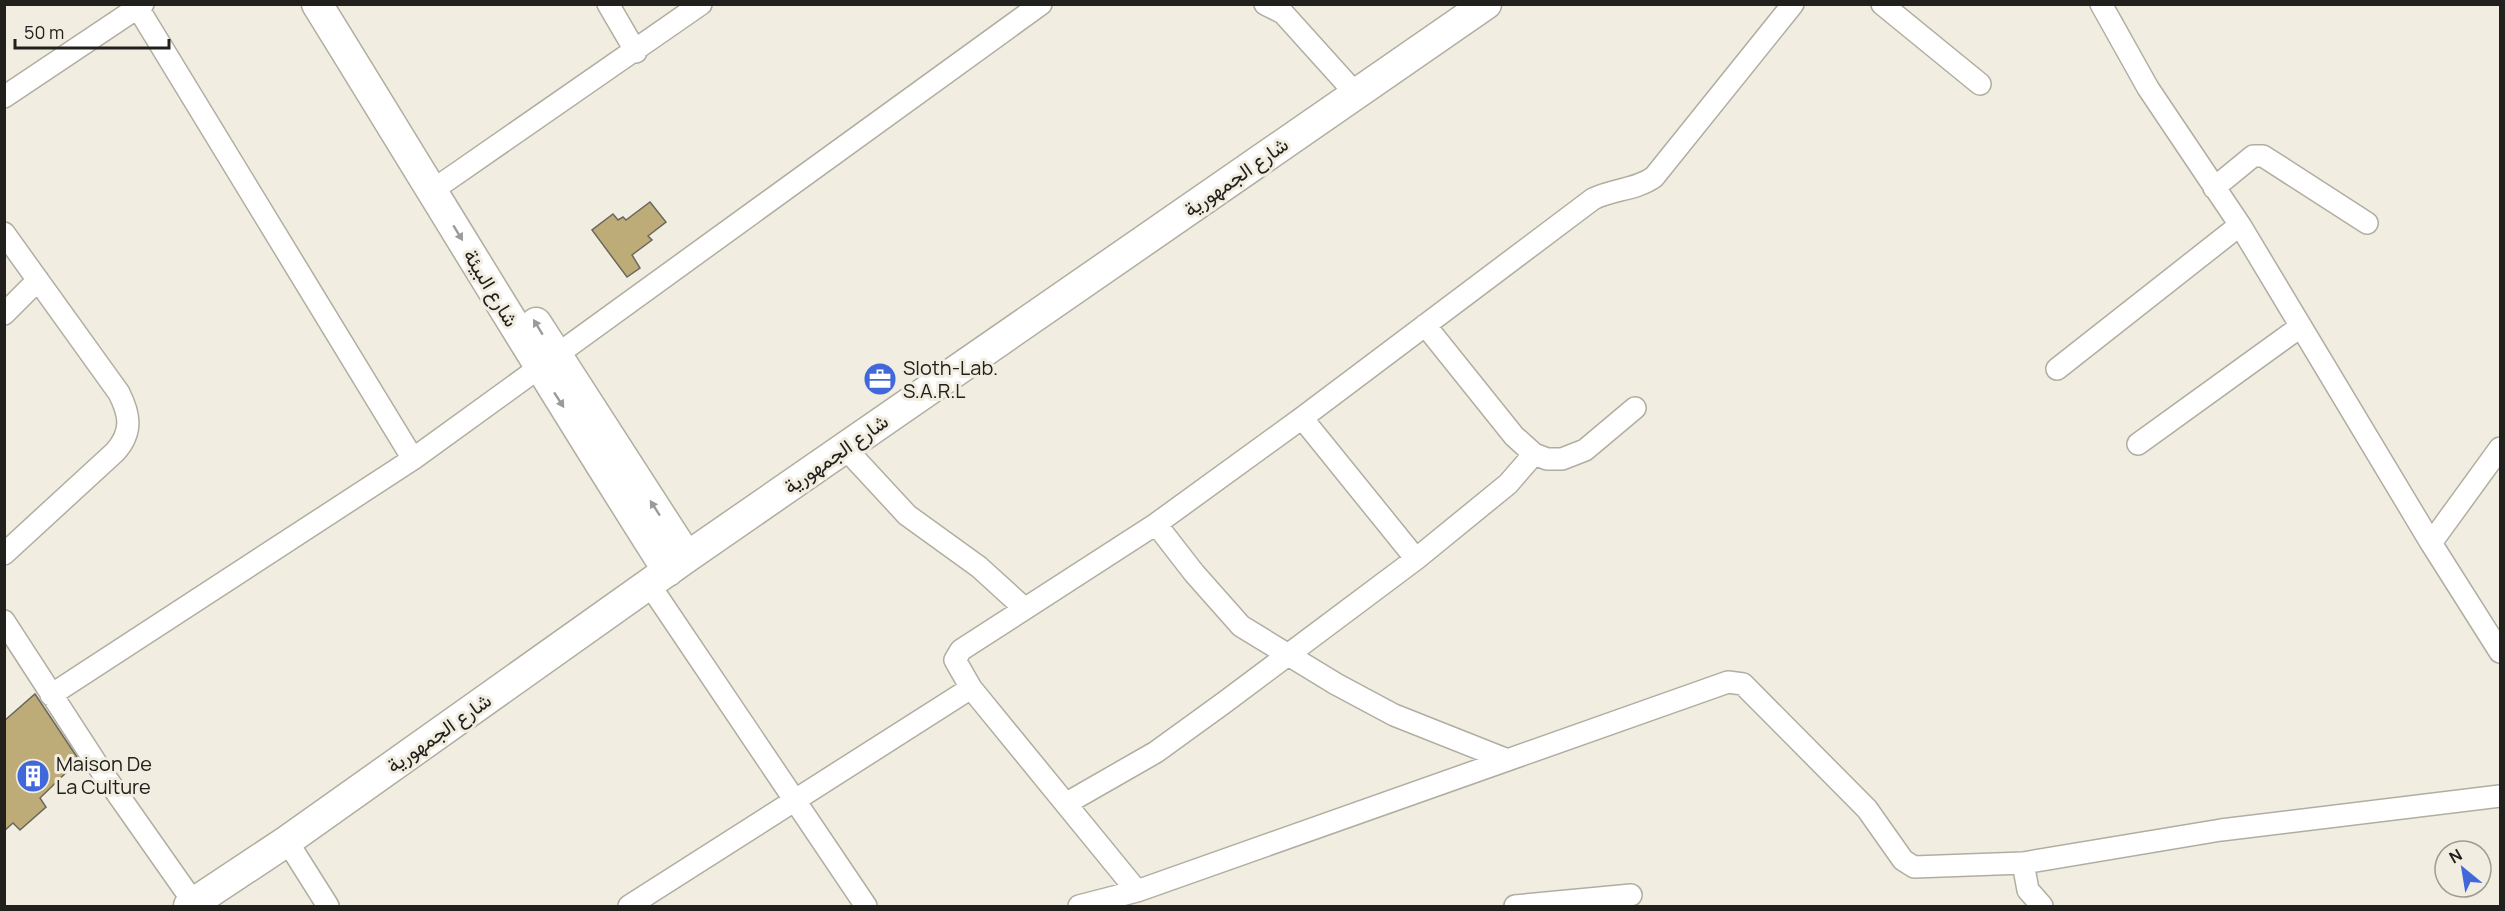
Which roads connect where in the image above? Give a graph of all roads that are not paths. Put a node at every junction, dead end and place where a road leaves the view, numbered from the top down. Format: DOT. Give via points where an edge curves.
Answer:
graph roads {
  1 [pos="317,4"];
  2 [pos="335,4"];
  3 [pos="608,4"];
  4 [pos="701,4"];
  5 [pos="1041,4"];
  6 [pos="1264,4"];
  7 [pos="1486,4"];
  8 [pos="1793,4"];
  9 [pos="1882,4"];
  10 [pos="2101,4"];
  11 [pos="141,6"];
  12 [pos="636,52"];
  13 [pos="1980,84"];
  14 [pos="1356,94"];
  15 [pos="4,97"];
  16 [pos="441,185"];
  17 [pos="2214,188"];
  18 [pos="2367,223"];
  19 [pos="2240,225"];
  20 [pos="4,233"];
  21 [pos="38,280"];
  22 [pos="4,314"];
  23 [pos="1425,325"];
  24 [pos="2300,327"];
  25 [pos="548,363"];
  26 [pos="2057,369"];
  27 [pos="1635,408"];
  28 [pos="1302,418"];
  29 [pos="2138,444"];
  30 [pos="844,447"];
  31 [pos="2500,448"];
  32 [pos="1534,454"];
  33 [pos="413,459"];
  34 [pos="1156,524"];
  35 [pos="2431,543"];
  36 [pos="4,554"];
  37 [pos="1416,559"];
  38 [pos="668,571"];
  39 [pos="1024,608"];
  40 [pos="4,621"];
  41 [pos="2500,652"];
  42 [pos="1288,656"];
  43 [pos="971,688"];
  44 [pos="51,695"];
  45 [pos="1505,759"];
  46 [pos="2500,796"];
  47 [pos="793,800"];
  48 [pos="1067,802"];
  49 [pos="287,841"];
  50 [pos="2023,863"];
  51 [pos="1137,891"];
  52 [pos="1631,895"];
  53 [pos="192,905"];
  54 [pos="328,906"];
  55 [pos="629,906"];
  56 [pos="866,906"];
  57 [pos="1079,906"];
  58 [pos="1515,906"];
  59 [pos="2042,906"];
  1 -- 16 [label="main road, شارع البيئة"];
  2 -- 16 [label="main road, شارع البيئة"];
  3 -- 12 [label="street"];
  4 -- 12 [label="street"];
  5 -- 25 [label="street"];
  6 -- 14 [label="street" via="1283,13"];
  7 -- 14 [label="main road, شارع الجمهورية"];
  8 -- 23 [label="street" via="1654,177 1593,199"];
  9 -- 13 [label="street"];
  10 -- 17 [label="street" via="2148,88"];
  11 -- 15 [label="street"];
  11 -- 33 [label="street"];
  12 -- 16 [label="street"];
  14 -- 30 [label="main road, شارع الجمهورية"];
  16 -- 25 [label="main road, شارع البيئة"];
  17 -- 18 [label="street" via="2253,156 2263,156"];
  17 -- 19 [label="street"];
  19 -- 24 [label="street"];
  19 -- 26 [label="street"];
  20 -- 21 [label="street"];
  21 -- 22 [label="street"];
  21 -- 36 [label="street" via="119,393 128,410 129,426 125,440 115,452"];
  23 -- 28 [label="street"];
  23 -- 32 [label="street" via="1514,436"];
  24 -- 29 [label="street"];
  24 -- 35 [label="street"];
  25 -- 33 [label="street"];
  25 -- 38 [label="main road, شارع البيئة"];
  27 -- 32 [label="street" via="1585,450 1562,459"];
  28 -- 34 [label="street"];
  28 -- 37 [label="street"];
  30 -- 38 [label="main road, شارع الجمهورية"];
  30 -- 39 [label="street" via="907,515 979,567"];
  31 -- 35 [label="street"];
  32 -- 37 [label="street" via="1508,484"];
  33 -- 44 [label="street"];
  34 -- 39 [label="street"];
  34 -- 42 [label="street" via="1240,626"];
  35 -- 41 [label="street"];
  37 -- 42 [label="street"];
  38 -- 47 [label="street"];
  38 -- 49 [label="main road, شارع الجمهورية"];
  39 -- 43 [label="street" via="961,650 955,660"];
  40 -- 44 [label="street"];
  42 -- 45 [label="street" via="1394,715"];
  42 -- 48 [label="street" via="1156,752"];
  43 -- 47 [label="street"];
  43 -- 48 [label="street"];
  44 -- 53 [label="street"];
  45 -- 50 [label="street" via="1728,682 1738,682 1867,809 1909,865"];
  45 -- 51 [label="street"];
  46 -- 50 [label="street" via="2221,830"];
  47 -- 55 [label="street"];
  47 -- 56 [label="street"];
  48 -- 51 [label="street"];
  49 -- 53 [label="main road, شارع الجمهورية"];
  49 -- 54 [label="street"];
  50 -- 59 [label="street" via="2028,890"];
  51 -- 57 [label="street"];
  52 -- 58 [label="street"];
}
